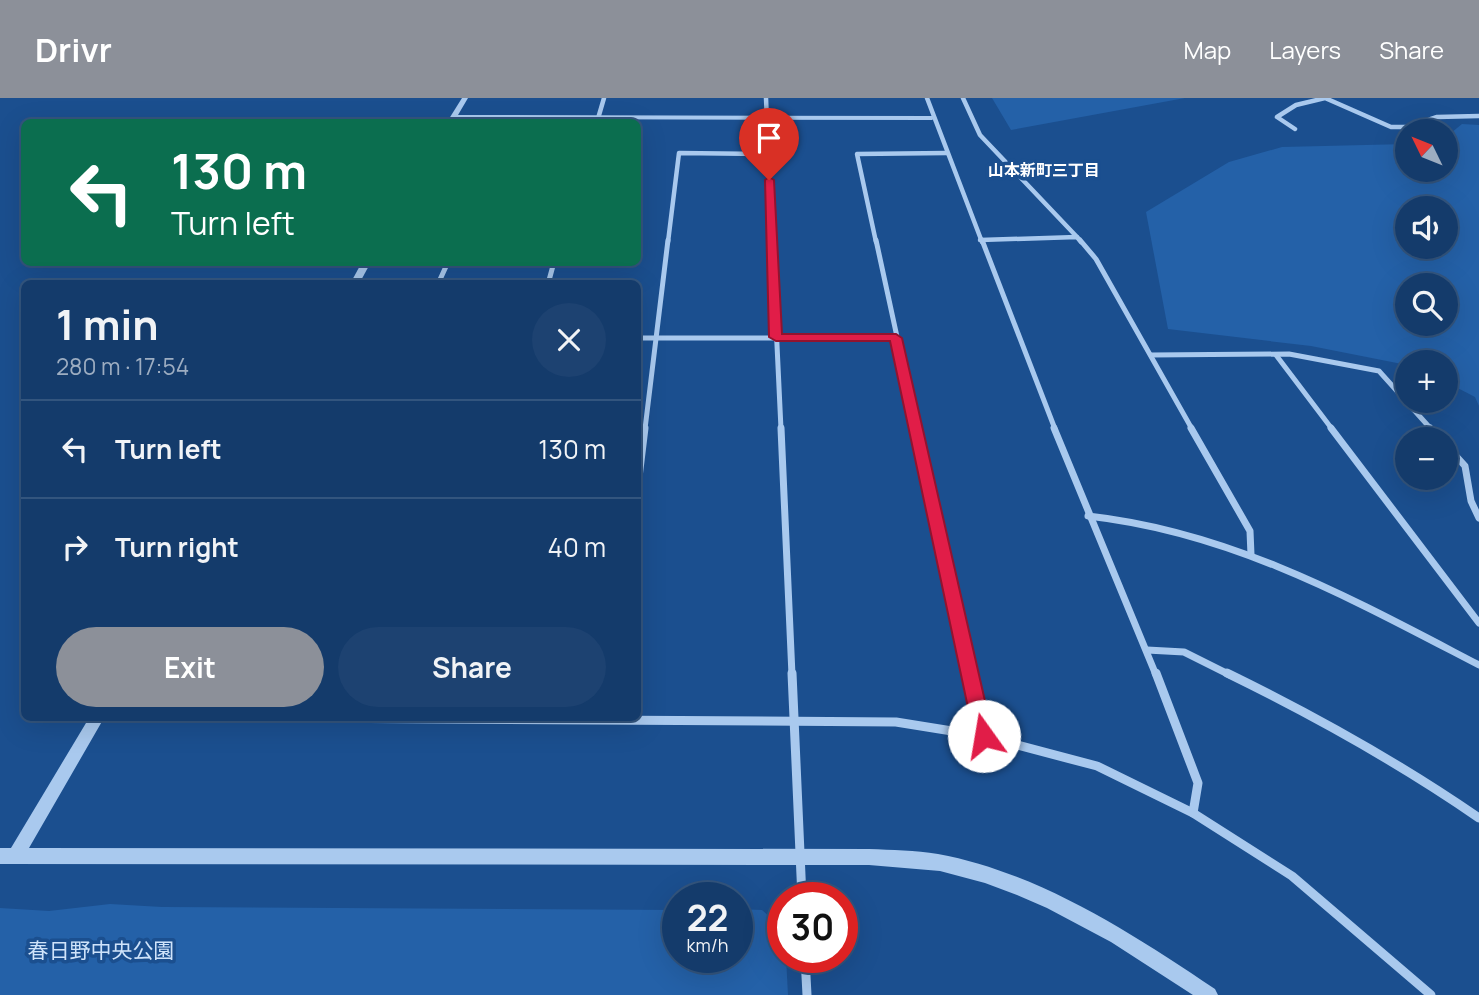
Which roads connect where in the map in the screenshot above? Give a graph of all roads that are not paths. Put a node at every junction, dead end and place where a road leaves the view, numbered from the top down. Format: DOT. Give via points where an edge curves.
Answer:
graph roads {
  1 [pos="465,98"];
  2 [pos="604,98"];
  3 [pos="766,98"];
  4 [pos="927,98"];
  5 [pos="963,98"];
  6 [pos="1479,116"];
  7 [pos="766,117"];
  8 [pos="932,118"];
  9 [pos="453,119"];
  10 [pos="598,119"];
  11 [pos="641,119"];
  12 [pos="1295,129"];
  13 [pos="947,153"];
  14 [pos="768,154"];
  15 [pos="1077,237"];
  16 [pos="980,240"];
  17 [pos="776,337"];
  18 [pos="641,338"];
  19 [pos="656,338"];
  20 [pos="896,338"];
  21 [pos="1151,355"];
  22 [pos="1276,355"];
  23 [pos="1429,427"];
  24 [pos="1458,458"];
  25 [pos="641,461"];
  26 [pos="1088,516"];
  27 [pos="1479,518"];
  28 [pos="1251,555"];
  29 [pos="1479,623"];
  30 [pos="1147,650"];
  31 [pos="1479,665"];
  32 [pos="641,719"];
  33 [pos="95,721"];
  34 [pos="795,721"];
  35 [pos="984,736"];
  36 [pos="1193,813"];
  37 [pos="1479,818"];
  38 [pos="7,856"];
  39 [pos="800,858"];
  40 [pos="801,882"];
  41 [pos="806,973"];
  42 [pos="807,995"];
  43 [pos="1209,995"];
  44 [pos="1431,995"];
  1 -- 9 [label="street"];
  2 -- 10 [label="street"];
  3 -- 7 [label="street"];
  4 -- 8 [label="street"];
  5 -- 15 [label="street" via="980,135"];
  6 -- 12 [label="street" via="1437,117 1391,127 1325,98 1296,105 1277,117"];
  7 -- 8 [label="street"];
  7 -- 11 [label="street"];
  7 -- 14 [label="street"];
  8 -- 13 [label="street"];
  13 -- 16 [label="street"];
  13 -- 20 [label="street" via="858,154"];
  14 -- 17 [label="street"];
  14 -- 19 [label="street" via="679,153"];
  15 -- 16 [label="street"];
  15 -- 21 [label="street" via="1096,259"];
  16 -- 26 [label="street"];
  17 -- 19 [label="street"];
  17 -- 20 [label="street"];
  17 -- 34 [label="street"];
  18 -- 19 [label="street"];
  19 -- 25 [label="street"];
  20 -- 35 [label="street"];
  21 -- 22 [label="street"];
  21 -- 28 [label="street" via="1250,531"];
  22 -- 23 [label="street" via="1378,371"];
  22 -- 29 [label="street"];
  24 -- 27 [label="street" via="1465,466"];
  26 -- 28 [label="street" via="1129,518"];
  26 -- 30 [label="street"];
  28 -- 31 [label="street"];
  30 -- 36 [label="street" via="1198,783"];
  30 -- 37 [label="street" via="1184,652 1323,720 1403,766"];
  32 -- 34 [label="street"];
  33 -- 38 [label="street"];
  34 -- 35 [label="street" via="896,722"];
  34 -- 39 [label="street"];
  35 -- 36 [label="street" via="1097,766"];
  36 -- 44 [label="street" via="1292,876"];
  38 -- 39 [label="street"];
  39 -- 40 [label="street"];
  39 -- 43 [label="street" via="869,857 949,864 1047,898 1138,948"];
  41 -- 42 [label="street"];
}
